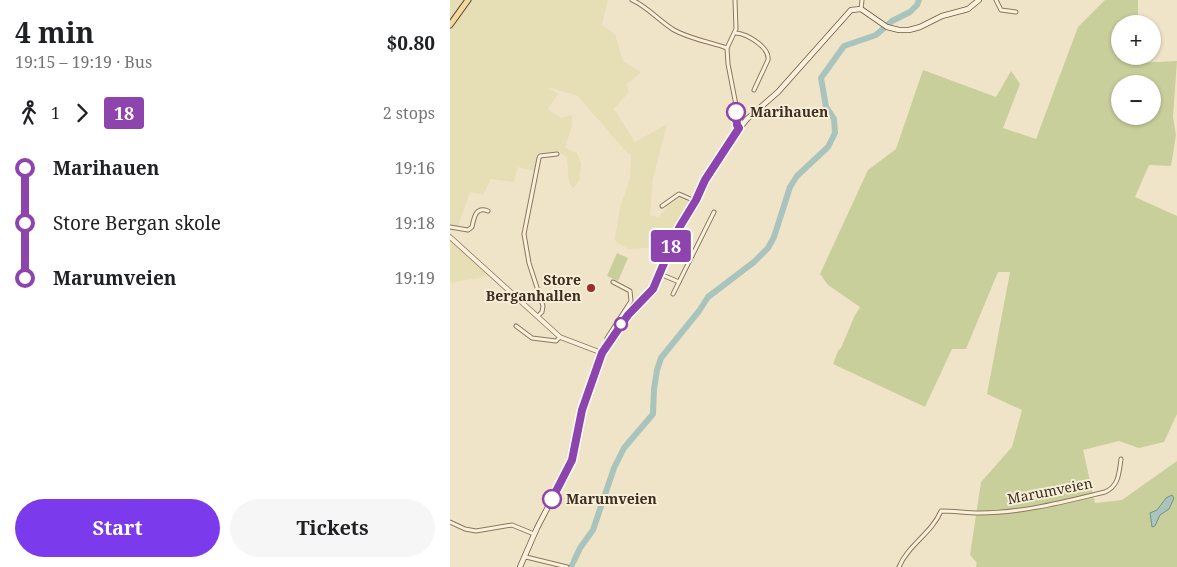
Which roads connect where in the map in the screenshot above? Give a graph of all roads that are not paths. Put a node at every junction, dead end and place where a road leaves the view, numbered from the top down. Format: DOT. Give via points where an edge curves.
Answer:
graph roads {
  1 [pos="468,0"];
  2 [pos="632,0"];
  3 [pos="735,0"];
  4 [pos="862,0"];
  5 [pos="979,0"];
  6 [pos="996,0"];
  7 [pos="861,9"];
  8 [pos="1016,12"];
  9 [pos="450,25"];
  10 [pos="736,33"];
  11 [pos="727,48"];
  12 [pos="754,90"];
  13 [pos="739,128"];
  14 [pos="557,154"];
  15 [pos="696,200"];
  16 [pos="662,206"];
  17 [pos="488,211"];
  18 [pos="714,212"];
  19 [pos="450,227"];
  20 [pos="450,237"];
  21 [pos="660,274"];
  22 [pos="613,282"];
  23 [pos="679,282"];
  24 [pos="673,294"];
  25 [pos="630,308"];
  26 [pos="538,316"];
  27 [pos="516,326"];
  28 [pos="560,337"];
  29 [pos="602,353"];
  30 [pos="1120,459"];
  31 [pos="450,522"];
  32 [pos="534,534"];
  33 [pos="526,557"];
  34 [pos="520,567"];
  35 [pos="567,567"];
  36 [pos="899,567"];
  1 -- 9 [label="main road"];
  2 -- 11 [label="street" via="676,31"];
  3 -- 10 [label="street"];
  4 -- 7 [label="street"];
  5 -- 7 [label="main road" via="968,9 942,16 916,29 899,30 885,26"];
  6 -- 8 [label="street" via="1001,10"];
  7 -- 13 [label="main road" via="847,13 767,104"];
  10 -- 11 [label="street"];
  10 -- 12 [label="street" via="754,39 769,55"];
  11 -- 13 [label="street"];
  13 -- 15 [label="main road" via="705,180"];
  14 -- 26 [label="street" via="539,158 524,234 529,263 543,306"];
  15 -- 16 [label="street" via="679,194"];
  15 -- 21 [label="main road" via="679,228"];
  17 -- 19 [label="street" via="478,210 468,230"];
  18 -- 23 [label="street"];
  20 -- 26 [label="street"];
  21 -- 23 [label="street"];
  21 -- 25 [label="main road" via="651,292"];
  22 -- 25 [label="street" via="630,291"];
  23 -- 24 [label="street"];
  25 -- 29 [label="main road"];
  26 -- 28 [label="street"];
  27 -- 28 [label="street" via="535,339 556,341"];
  28 -- 29 [label="street"];
  29 -- 32 [label="main road" via="582,410 570,463"];
  30 -- 36 [label="street, Marumveien" via="1117,482 1105,492 1010,511 941,511"];
  31 -- 32 [label="street" via="476,531 516,526"];
  32 -- 33 [label="main road"];
  33 -- 34 [label="main road"];
  33 -- 35 [label="street"];
}
